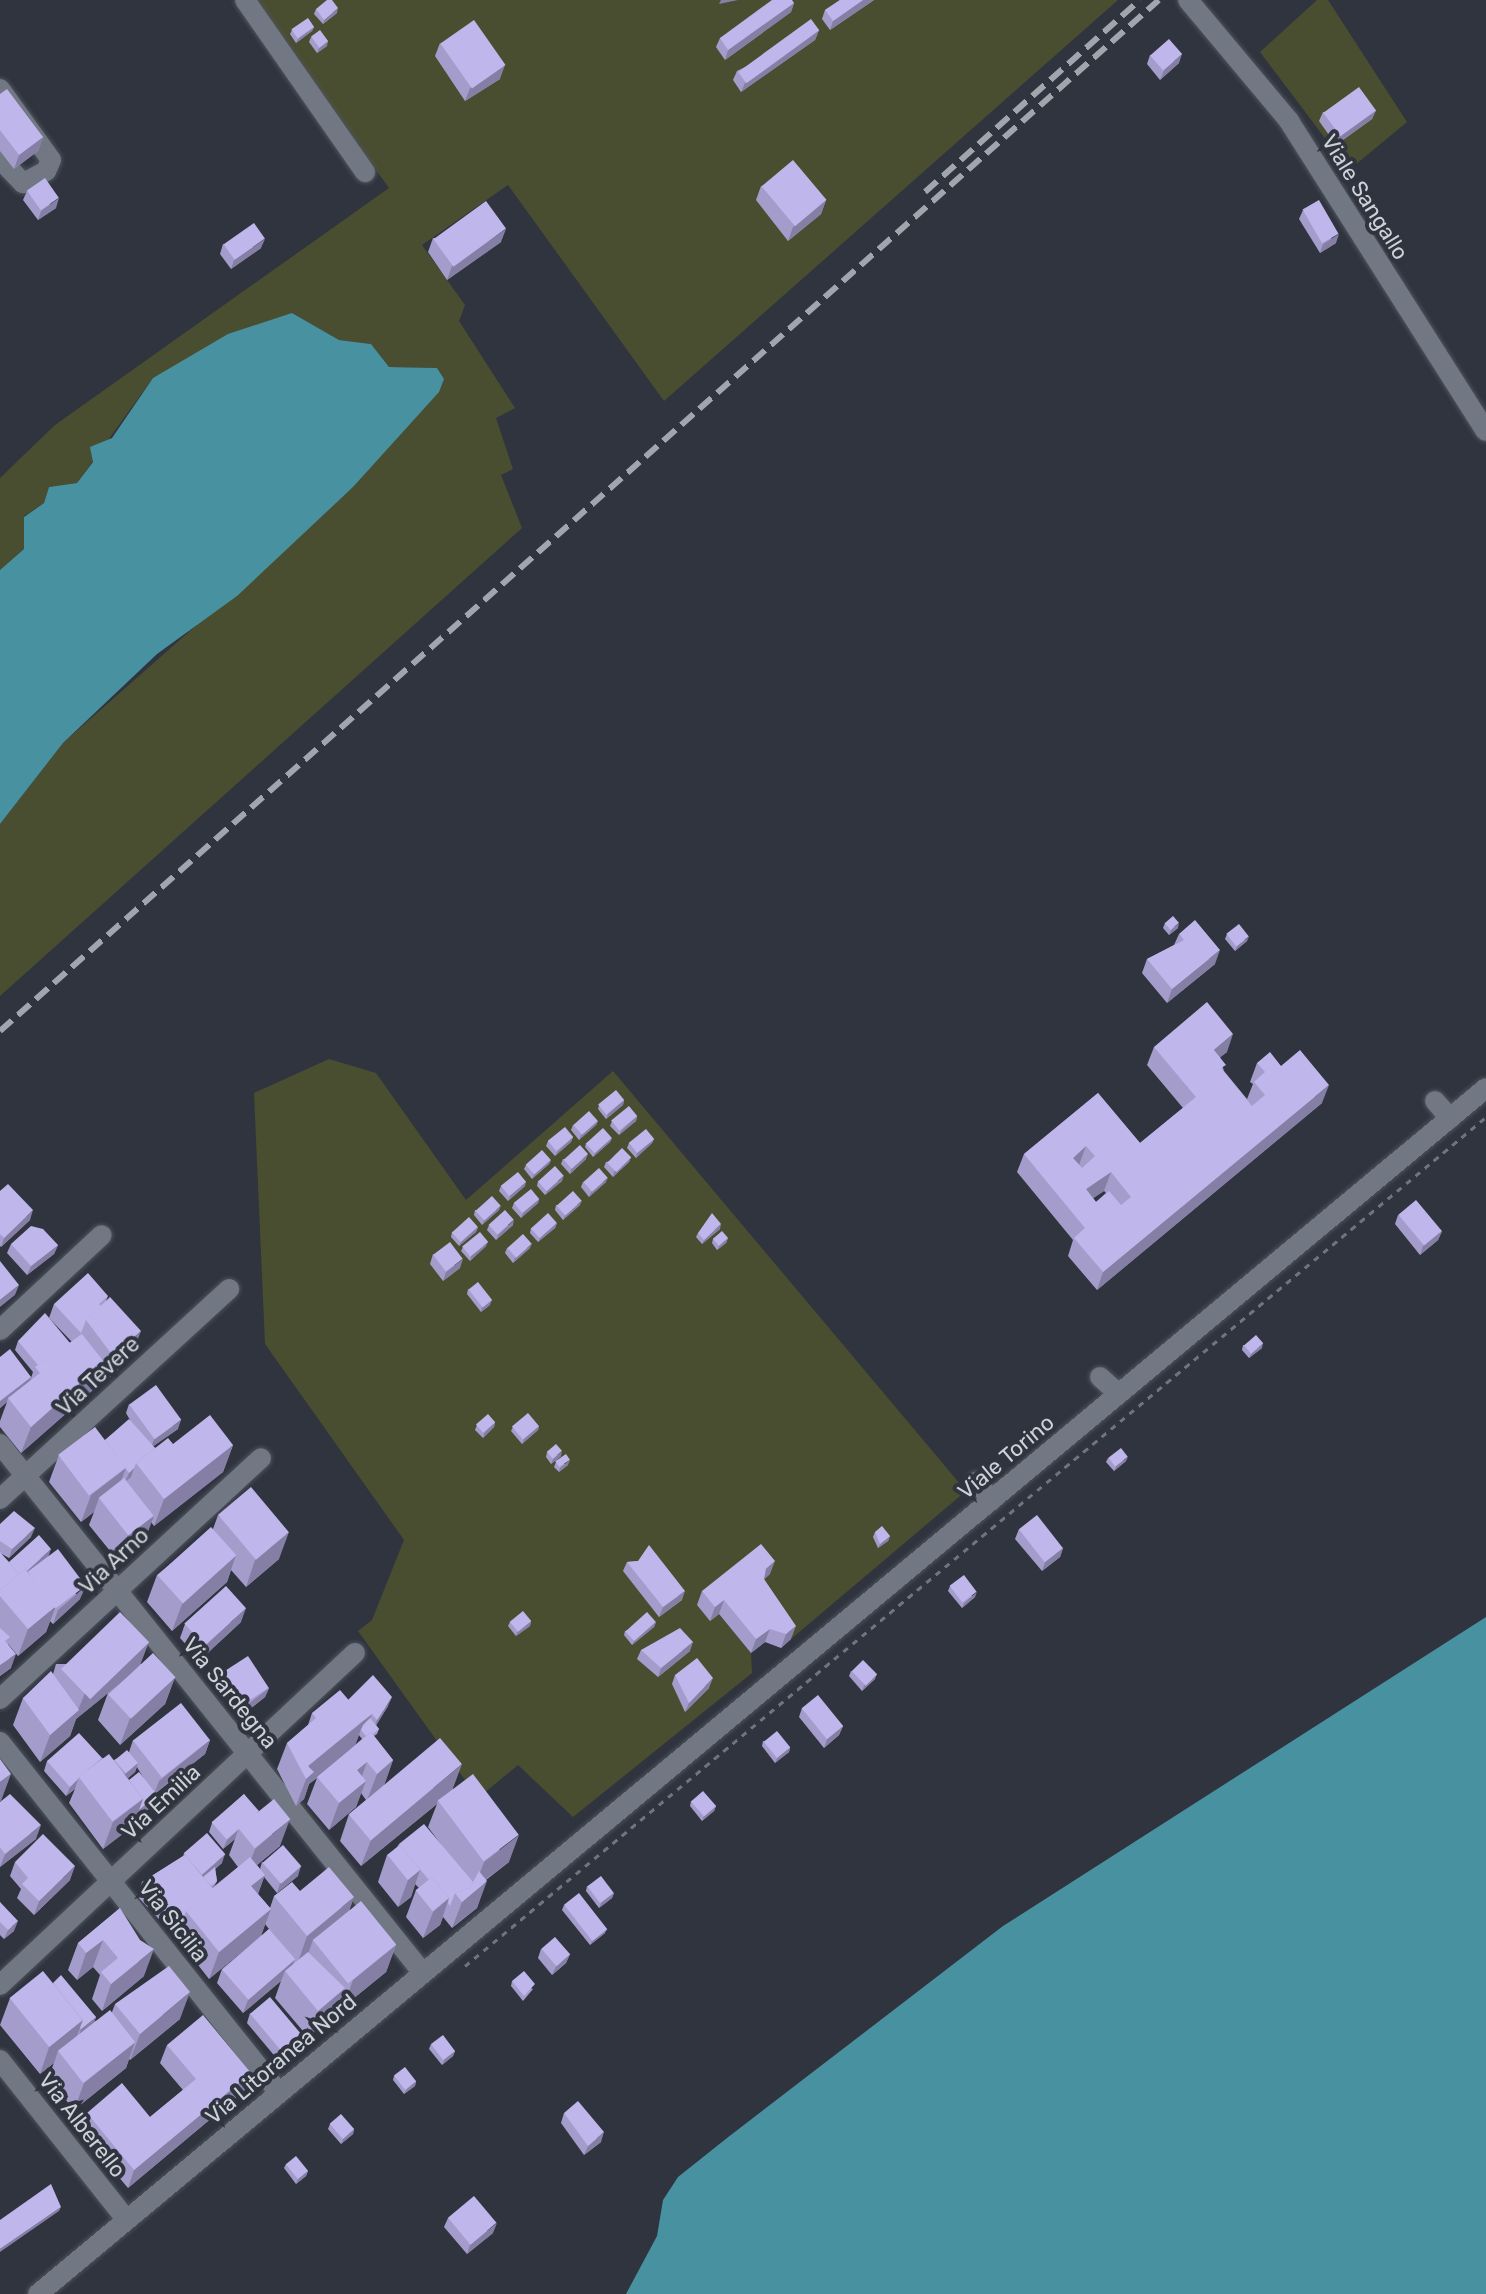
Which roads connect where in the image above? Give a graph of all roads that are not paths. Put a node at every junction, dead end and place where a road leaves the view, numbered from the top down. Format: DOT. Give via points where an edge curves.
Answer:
graph roads {
  1 [pos="245,0"];
  2 [pos="1188,0"];
  3 [pos="0,89"];
  4 [pos="0,159"];
  5 [pos="365,172"];
  6 [pos="1486,431"];
  7 [pos="1486,1088"];
  8 [pos="1435,1101"];
  9 [pos="1450,1118"];
  10 [pos="102,1235"];
  11 [pos="229,1289"];
  12 [pos="0,1330"];
  13 [pos="1100,1377"];
  14 [pos="1119,1394"];
  15 [pos="0,1444"];
  16 [pos="261,1458"];
  17 [pos="25,1476"];
  18 [pos="976,1482"];
  19 [pos="0,1499"];
  20 [pos="992,1500"];
  21 [pos="117,1591"];
  22 [pos="355,1653"];
  23 [pos="746,1678"];
  24 [pos="760,1694"];
  25 [pos="0,1699"];
  26 [pos="0,1742"];
  27 [pos="247,1754"];
  28 [pos="557,1862"];
  29 [pos="111,1882"];
  30 [pos="422,1972"];
  31 [pos="0,1985"];
  32 [pos="0,2060"];
  33 [pos="278,2091"];
  34 [pos="126,2219"];
  35 [pos="38,2294"];
  1 -- 5 [label="street"];
  2 -- 6 [label="street, Viale Sangallo" via="1289,121"];
  3 -- 4 [label="street" via="51,160 46,171 23,183"];
  7 -- 9 [label="street, Viale Torino"];
  8 -- 9 [label="street"];
  9 -- 14 [label="street, Viale Torino"];
  10 -- 12 [label="street"];
  11 -- 17 [label="street, Via Tevere"];
  13 -- 14 [label="street"];
  14 -- 20 [label="street, Viale Torino"];
  15 -- 17 [label="street, Via Sardegna"];
  16 -- 21 [label="street, Via Arno"];
  17 -- 19 [label="street, Via Tevere"];
  17 -- 21 [label="street, Via Sardegna"];
  18 -- 20 [label="street"];
  20 -- 24 [label="street, Viale Torino"];
  21 -- 25 [label="street, Via Arno"];
  21 -- 27 [label="street, Via Sardegna"];
  22 -- 27 [label="street, Via Emilia"];
  23 -- 24 [label="street"];
  24 -- 28 [label="street, Viale Torino"];
  26 -- 29 [label="street, Via Sicilia"];
  27 -- 29 [label="street, Via Emilia"];
  27 -- 30 [label="street, Via Sardegna"];
  28 -- 30 [label="street, Via Litoranea Nord"];
  29 -- 31 [label="street, Via Emilia"];
  29 -- 33 [label="street, Via Sicilia"];
  30 -- 33 [label="street, Via Litoranea Nord"];
  32 -- 34 [label="street, Via Alberello"];
  33 -- 34 [label="street, Via Litoranea Nord"];
  34 -- 35 [label="street, Via Litoranea Nord"];
}
